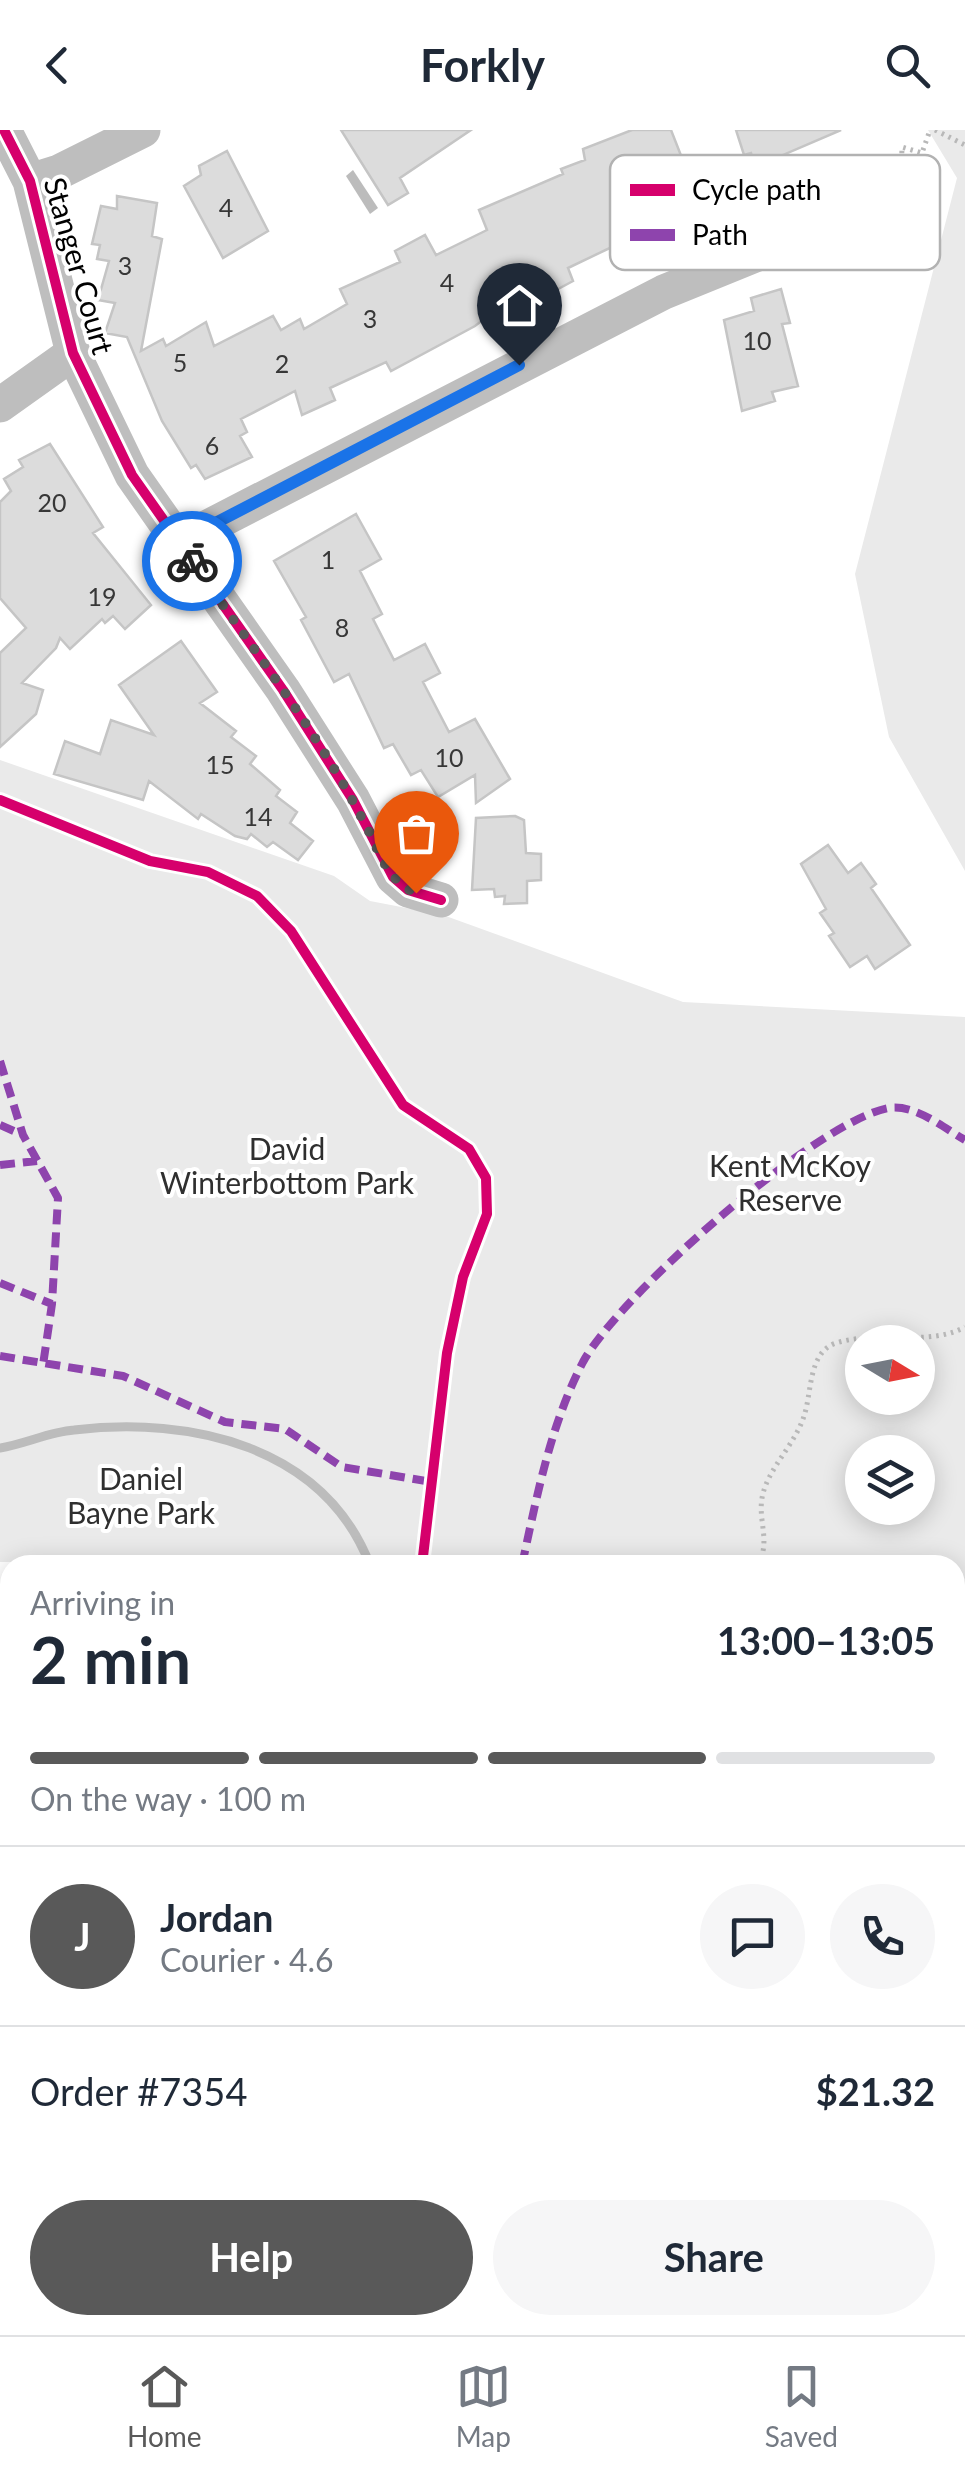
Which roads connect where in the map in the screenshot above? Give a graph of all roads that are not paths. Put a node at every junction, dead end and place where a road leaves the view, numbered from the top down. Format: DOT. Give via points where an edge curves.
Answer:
graph roads {
  1 [pos="4,130"];
  2 [pos="143,130"];
  3 [pos="30,181"];
  4 [pos="715,270"];
  5 [pos="73,353"];
  6 [pos="0,405"];
  7 [pos="179,542"];
  8 [pos="433,818"];
  9 [pos="373,838"];
  10 [pos="441,900"];
  1 -- 3 [label="street, Stanger Court"];
  2 -- 3 [label="street"];
  3 -- 5 [label="street, Stanger Court"];
  4 -- 7 [label="street"];
  5 -- 6 [label="street"];
  5 -- 7 [label="street, Stanger Court" via="132,475"];
  7 -- 9 [label="street, Stanger Court" via="283,690"];
  8 -- 9 [label="street"];
  9 -- 10 [label="street, Stanger Court" via="398,883"];
}
